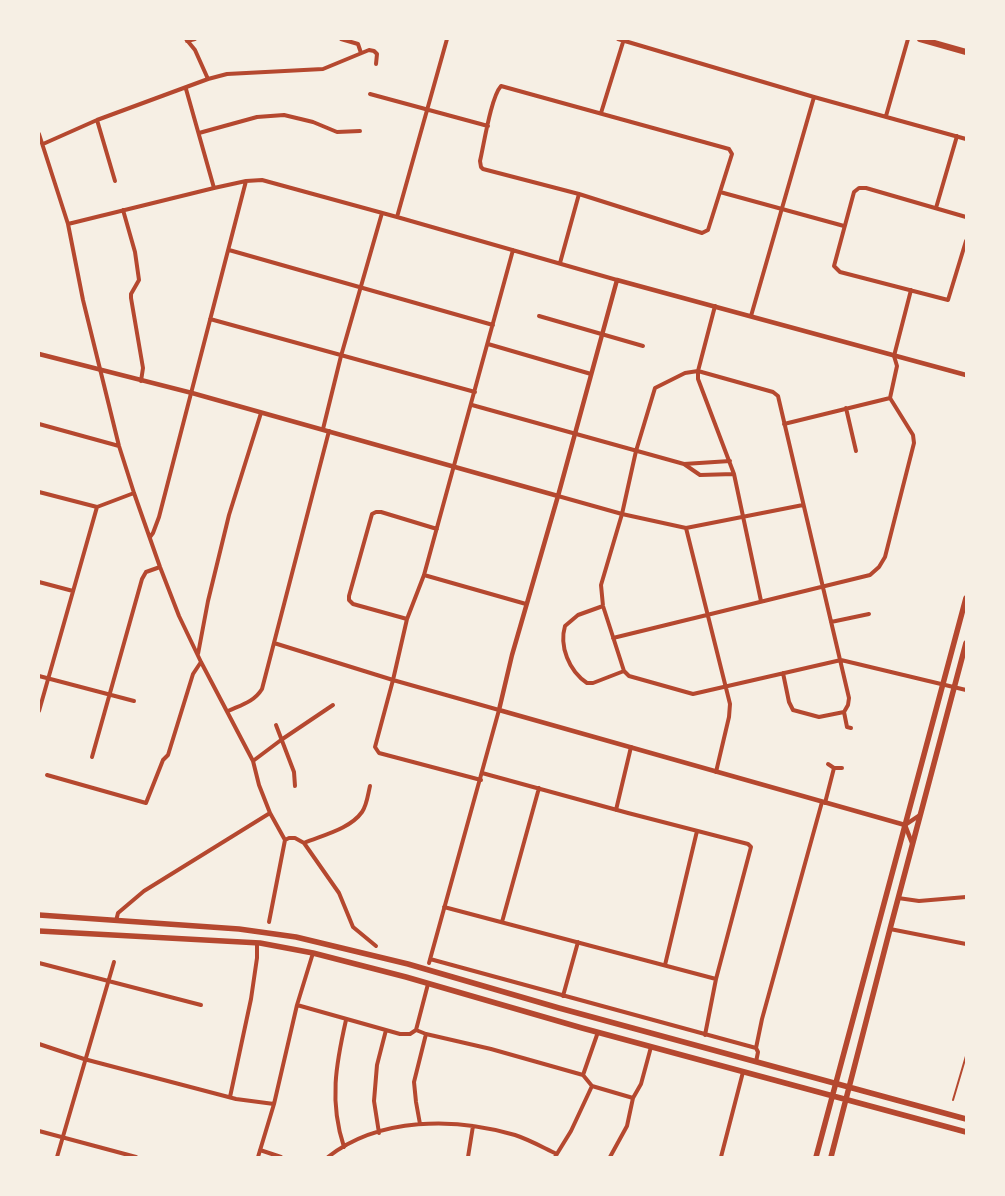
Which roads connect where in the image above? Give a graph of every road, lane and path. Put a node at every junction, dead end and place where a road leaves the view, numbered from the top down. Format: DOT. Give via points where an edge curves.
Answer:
graph roads {
  1 [pos="195,39"];
  2 [pos="341,39"];
  3 [pos="447,39"];
  4 [pos="618,39"];
  5 [pos="908,39"];
  6 [pos="920,39"];
  7 [pos="187,40"];
  8 [pos="624,40"];
  9 [pos="964,50"];
  10 [pos="361,53"];
  11 [pos="376,64"];
  12 [pos="208,79"];
  13 [pos="186,89"];
  14 [pos="370,94"];
  15 [pos="814,97"];
  16 [pos="427,109"];
  17 [pos="601,113"];
  18 [pos="886,116"];
  19 [pos="97,120"];
  20 [pos="488,126"];
  21 [pos="360,131"];
  22 [pos="199,133"];
  23 [pos="39,134"];
  24 [pos="957,136"];
  25 [pos="966,139"];
  26 [pos="43,144"];
  27 [pos="116,181"];
  28 [pos="246,181"];
  29 [pos="214,188"];
  30 [pos="720,192"];
  31 [pos="579,194"];
  32 [pos="936,208"];
  33 [pos="783,209"];
  34 [pos="124,210"];
  35 [pos="382,213"];
  36 [pos="397,217"];
  37 [pos="966,217"];
  38 [pos="68,224"];
  39 [pos="844,226"];
  40 [pos="966,241"];
  41 [pos="229,250"];
  42 [pos="513,250"];
  43 [pos="560,263"];
  44 [pos="617,280"];
  45 [pos="361,286"];
  46 [pos="911,290"];
  47 [pos="715,306"];
  48 [pos="539,316"];
  49 [pos="751,316"];
  50 [pos="210,319"];
  51 [pos="493,325"];
  52 [pos="602,333"];
  53 [pos="488,344"];
  54 [pos="643,346"];
  55 [pos="39,354"];
  56 [pos="341,356"];
  57 [pos="894,356"];
  58 [pos="101,371"];
  59 [pos="698,371"];
  60 [pos="591,374"];
  61 [pos="966,375"];
  62 [pos="142,381"];
  63 [pos="475,392"];
  64 [pos="192,393"];
  65 [pos="890,398"];
  66 [pos="472,405"];
  67 [pos="846,408"];
  68 [pos="261,413"];
  69 [pos="39,424"];
  70 [pos="784,424"];
  71 [pos="323,429"];
  72 [pos="329,431"];
  73 [pos="575,434"];
  74 [pos="120,446"];
  75 [pos="636,451"];
  76 [pos="856,451"];
  77 [pos="730,461"];
  78 [pos="684,464"];
  79 [pos="453,467"];
  80 [pos="734,474"];
  81 [pos="39,492"];
  82 [pos="134,493"];
  83 [pos="558,496"];
  84 [pos="803,505"];
  85 [pos="97,507"];
  86 [pos="622,514"];
  87 [pos="742,516"];
  88 [pos="686,528"];
  89 [pos="437,529"];
  90 [pos="150,537"];
  91 [pos="160,567"];
  92 [pos="424,575"];
  93 [pos="39,582"];
  94 [pos="822,587"];
  95 [pos="73,592"];
  96 [pos="966,598"];
  97 [pos="761,601"];
  98 [pos="526,604"];
  99 [pos="603,606"];
  100 [pos="708,614"];
  101 [pos="869,614"];
  102 [pos="407,619"];
  103 [pos="831,622"];
  104 [pos="613,638"];
  105 [pos="274,643"];
  106 [pos="966,643"];
  107 [pos="198,654"];
  108 [pos="841,660"];
  109 [pos="201,662"];
  110 [pos="624,671"];
  111 [pos="782,674"];
  112 [pos="39,676"];
  113 [pos="48,679"];
  114 [pos="393,680"];
  115 [pos="943,685"];
  116 [pos="726,686"];
  117 [pos="955,687"];
  118 [pos="966,690"];
  119 [pos="110,694"];
  120 [pos="134,701"];
  121 [pos="333,705"];
  122 [pos="499,710"];
  123 [pos="39,711"];
  124 [pos="228,711"];
  125 [pos="844,712"];
  126 [pos="276,726"];
  127 [pos="851,728"];
  128 [pos="281,740"];
  129 [pos="632,747"];
  130 [pos="92,757"];
  131 [pos="253,760"];
  132 [pos="828,764"];
  133 [pos="834,768"];
  134 [pos="842,768"];
  135 [pos="716,772"];
  136 [pos="482,773"];
  137 [pos="47,775"];
  138 [pos="481,780"];
  139 [pos="295,786"];
  140 [pos="370,786"];
  141 [pos="539,788"];
  142 [pos="824,803"];
  143 [pos="616,810"];
  144 [pos="270,813"];
  145 [pos="920,815"];
  146 [pos="905,825"];
  147 [pos="698,832"];
  148 [pos="285,840"];
  149 [pos="304,843"];
  150 [pos="912,843"];
  151 [pos="898,898"];
  152 [pos="966,898"];
  153 [pos="444,907"];
  154 [pos="39,915"];
  155 [pos="116,921"];
  156 [pos="269,922"];
  157 [pos="502,922"];
  158 [pos="890,928"];
  159 [pos="39,931"];
  160 [pos="578,942"];
  161 [pos="257,943"];
  162 [pos="966,944"];
  163 [pos="376,946"];
  164 [pos="312,953"];
  165 [pos="114,962"];
  166 [pos="39,963"];
  167 [pos="665,965"];
  168 [pos="716,979"];
  169 [pos="109,980"];
  170 [pos="428,984"];
  171 [pos="563,996"];
  172 [pos="201,1005"];
  173 [pos="297,1005"];
  174 [pos="586,1015"];
  175 [pos="346,1020"];
  176 [pos="582,1028"];
  177 [pos="386,1030"];
  178 [pos="416,1030"];
  179 [pos="598,1032"];
  180 [pos="426,1034"];
  181 [pos="706,1035"];
  182 [pos="39,1044"];
  183 [pos="697,1046"];
  184 [pos="651,1047"];
  185 [pos="756,1048"];
  186 [pos="966,1056"];
  187 [pos="693,1058"];
  188 [pos="84,1059"];
  189 [pos="756,1062"];
  190 [pos="743,1072"];
  191 [pos="583,1075"];
  192 [pos="836,1084"];
  193 [pos="592,1086"];
  194 [pos="850,1087"];
  195 [pos="833,1096"];
  196 [pos="230,1097"];
  197 [pos="633,1098"];
  198 [pos="846,1100"];
  199 [pos="953,1100"];
  200 [pos="274,1104"];
  201 [pos="966,1119"];
  202 [pos="420,1124"];
  203 [pos="473,1126"];
  204 [pos="39,1132"];
  205 [pos="966,1132"];
  206 [pos="379,1133"];
  207 [pos="63,1138"];
  208 [pos="344,1147"];
  209 [pos="260,1150"];
  210 [pos="556,1156"];
  211 [pos="57,1157"];
  212 [pos="136,1157"];
  213 [pos="258,1157"];
  214 [pos="281,1157"];
  215 [pos="328,1157"];
  216 [pos="468,1157"];
  217 [pos="610,1157"];
  218 [pos="721,1157"];
  219 [pos="816,1157"];
  220 [pos="831,1157"];
  1 -- 7 [label="street"];
  2 -- 10 [label="street" via="358,44"];
  3 -- 16 [label="street"];
  4 -- 8 [label="street"];
  5 -- 18 [label="street"];
  6 -- 9 [label="highway"];
  7 -- 12 [label="street"];
  8 -- 15 [label="street"];
  8 -- 17 [label="street"];
  10 -- 11 [label="street" via="376,52"];
  10 -- 12 [label="street" via="323,69 227,74"];
  12 -- 13 [label="street"];
  13 -- 19 [label="street"];
  13 -- 22 [label="street"];
  14 -- 16 [label="street"];
  15 -- 18 [label="street"];
  15 -- 33 [label="street"];
  16 -- 20 [label="street"];
  16 -- 36 [label="street"];
  17 -- 20 [label="street" via="504,86 497,90"];
  17 -- 30 [label="street" via="729,149 732,154"];
  18 -- 24 [label="street"];
  19 -- 26 [label="street"];
  19 -- 27 [label="street"];
  20 -- 31 [label="street" via="480,161 483,169"];
  21 -- 22 [label="street" via="337,132 284,115 257,117"];
  22 -- 29 [label="street"];
  23 -- 26 [label="street"];
  24 -- 25 [label="street"];
  24 -- 32 [label="street"];
  26 -- 38 [label="street"];
  28 -- 29 [label="street"];
  28 -- 35 [label="street" via="262,180"];
  28 -- 41 [label="street"];
  29 -- 34 [label="street"];
  30 -- 31 [label="street" via="708,230 702,233"];
  30 -- 33 [label="street"];
  31 -- 43 [label="street"];
  32 -- 37 [label="street"];
  32 -- 39 [label="street" via="859,188 854,192"];
  33 -- 39 [label="street"];
  33 -- 49 [label="street"];
  34 -- 38 [label="street"];
  34 -- 62 [label="street" via="139,280 131,298 143,368"];
  35 -- 36 [label="street"];
  35 -- 45 [label="street"];
  36 -- 42 [label="street"];
  38 -- 58 [label="street"];
  39 -- 46 [label="street" via="835,269"];
  40 -- 46 [label="street" via="948,300"];
  41 -- 45 [label="street"];
  41 -- 50 [label="street"];
  42 -- 43 [label="street"];
  42 -- 51 [label="street"];
  43 -- 44 [label="street"];
  44 -- 47 [label="street"];
  44 -- 52 [label="street"];
  45 -- 51 [label="street"];
  45 -- 56 [label="street"];
  46 -- 57 [label="street"];
  47 -- 49 [label="street"];
  47 -- 59 [label="street"];
  48 -- 52 [label="street"];
  49 -- 57 [label="street"];
  50 -- 56 [label="street"];
  50 -- 64 [label="street"];
  51 -- 53 [label="street"];
  52 -- 54 [label="street"];
  52 -- 60 [label="street"];
  53 -- 60 [label="street"];
  53 -- 63 [label="street"];
  55 -- 58 [label="street"];
  56 -- 63 [label="street"];
  56 -- 71 [label="street"];
  57 -- 61 [label="street"];
  57 -- 65 [label="street" via="897,366"];
  58 -- 62 [label="street"];
  58 -- 74 [label="street"];
  59 -- 70 [label="street" via="776,394"];
  59 -- 75 [label="street" via="685,373 655,388"];
  59 -- 77 [label="street" via="698,379"];
  60 -- 73 [label="street"];
  62 -- 64 [label="street"];
  63 -- 66 [label="street"];
  64 -- 68 [label="street"];
  64 -- 90 [label="street" via="159,517"];
  65 -- 67 [label="street"];
  65 -- 94 [label="street" via="914,435 914,444 885,557 870,575"];
  66 -- 73 [label="street"];
  66 -- 79 [label="street"];
  67 -- 70 [label="street"];
  67 -- 76 [label="street"];
  68 -- 71 [label="street"];
  68 -- 107 [label="street" via="229,515"];
  69 -- 74 [label="street"];
  70 -- 84 [label="street"];
  71 -- 72 [label="street"];
  72 -- 79 [label="street"];
  72 -- 105 [label="street"];
  73 -- 75 [label="street"];
  73 -- 83 [label="street"];
  74 -- 82 [label="street"];
  75 -- 78 [label="street"];
  75 -- 86 [label="street"];
  77 -- 78 [label="street"];
  77 -- 80 [label="street"];
  78 -- 80 [label="street" via="700,476"];
  79 -- 83 [label="street"];
  79 -- 89 [label="street"];
  80 -- 87 [label="street"];
  81 -- 85 [label="street"];
  82 -- 85 [label="street"];
  82 -- 90 [label="street"];
  83 -- 86 [label="street"];
  83 -- 98 [label="street"];
  84 -- 87 [label="street"];
  84 -- 94 [label="street"];
  85 -- 95 [label="street"];
  86 -- 88 [label="street"];
  86 -- 99 [label="street" via="601,585"];
  87 -- 88 [label="street"];
  87 -- 97 [label="street"];
  88 -- 100 [label="street"];
  89 -- 92 [label="street"];
  89 -- 102 [label="street" via="381,512 372,514 349,600 353,604"];
  90 -- 91 [label="street"];
  91 -- 107 [label="street"];
  91 -- 119 [label="street" via="146,572 142,579"];
  92 -- 98 [label="street"];
  92 -- 102 [label="street"];
  93 -- 95 [label="street"];
  94 -- 97 [label="street"];
  94 -- 103 [label="street"];
  95 -- 113 [label="street"];
  96 -- 115 [label="main road"];
  97 -- 100 [label="street"];
  98 -- 122 [label="street"];
  99 -- 104 [label="street"];
  99 -- 110 [label="street" via="578,615 565,626 564,650 587,683"];
  100 -- 104 [label="street"];
  100 -- 116 [label="street"];
  101 -- 103 [label="street"];
  102 -- 114 [label="street"];
  103 -- 108 [label="street"];
  104 -- 110 [label="street"];
  105 -- 114 [label="street"];
  105 -- 124 [label="street" via="258,695"];
  106 -- 117 [label="main road"];
  107 -- 109 [label="street"];
  108 -- 111 [label="street"];
  108 -- 115 [label="street"];
  108 -- 125 [label="street" via="849,698"];
  109 -- 124 [label="street"];
  109 -- 137 [label="street" via="193,674 168,755 146,803"];
  110 -- 116 [label="street" via="629,676 694,694"];
  111 -- 116 [label="street"];
  111 -- 125 [label="street" via="793,710 819,717"];
  112 -- 113 [label="street"];
  113 -- 119 [label="street"];
  113 -- 123 [label="street"];
  114 -- 122 [label="street"];
  114 -- 138 [label="street" via="376,751"];
  115 -- 117 [label="street"];
  115 -- 146 [label="main road"];
  116 -- 135 [label="street" via="731,710"];
  117 -- 118 [label="street"];
  117 -- 145 [label="main road"];
  119 -- 120 [label="street"];
  119 -- 130 [label="street"];
  121 -- 128 [label="street"];
  122 -- 129 [label="street"];
  122 -- 136 [label="street"];
  124 -- 131 [label="street"];
  125 -- 127 [label="street" via="847,727"];
  126 -- 128 [label="street"];
  128 -- 131 [label="street"];
  128 -- 139 [label="street" via="294,772"];
  129 -- 135 [label="street"];
  129 -- 143 [label="street"];
  131 -- 144 [label="street"];
  132 -- 133 [label="street"];
  133 -- 134 [label="street"];
  133 -- 142 [label="street"];
  135 -- 142 [label="street"];
  136 -- 138 [label="street"];
  136 -- 141 [label="street"];
  138 -- 153 [label="street"];
  140 -- 149 [label="street" via="363,811 354,820"];
  141 -- 143 [label="street"];
  141 -- 157 [label="street"];
  142 -- 146 [label="street"];
  142 -- 185 [label="street"];
  143 -- 147 [label="street"];
  144 -- 148 [label="street"];
  144 -- 155 [label="street" via="144,891 118,913"];
  145 -- 146 [label="street"];
  145 -- 150 [label="main road"];
  146 -- 150 [label="street"];
  146 -- 192 [label="main road"];
  147 -- 167 [label="street"];
  147 -- 168 [label="street" via="751,847"];
  148 -- 149 [label="street" via="295,838"];
  148 -- 156 [label="street"];
  149 -- 163 [label="street" via="339,893 354,927"];
  150 -- 151 [label="main road"];
  151 -- 152 [label="street" via="919,901"];
  151 -- 158 [label="main road"];
  153 -- 157 [label="street"];
  153 -- 171 [label="street" via="430,961"];
  154 -- 155 [label="main road"];
  155 -- 174 [label="main road" via="282,934 408,964"];
  157 -- 160 [label="street"];
  158 -- 162 [label="street"];
  158 -- 194 [label="main road"];
  159 -- 161 [label="main road"];
  160 -- 167 [label="street"];
  160 -- 171 [label="street"];
  161 -- 164 [label="main road"];
  161 -- 196 [label="street" via="250,999"];
  164 -- 170 [label="main road"];
  164 -- 173 [label="street"];
  165 -- 169 [label="street"];
  166 -- 169 [label="street"];
  167 -- 168 [label="street"];
  168 -- 181 [label="street"];
  169 -- 172 [label="street"];
  169 -- 188 [label="street"];
  170 -- 176 [label="main road"];
  170 -- 178 [label="street"];
  171 -- 181 [label="street"];
  173 -- 175 [label="street"];
  173 -- 200 [label="street"];
  174 -- 176 [label="main road" via="580,1020"];
  174 -- 183 [label="main road"];
  175 -- 177 [label="street"];
  175 -- 208 [label="street" via="337,1059 334,1097 338,1131"];
  176 -- 179 [label="main road"];
  177 -- 178 [label="street" via="410,1034"];
  177 -- 206 [label="street" via="377,1065 374,1101"];
  178 -- 180 [label="street"];
  179 -- 184 [label="main road"];
  179 -- 191 [label="street"];
  180 -- 191 [label="street"];
  180 -- 202 [label="street" via="414,1082"];
  181 -- 185 [label="street"];
  182 -- 188 [label="street"];
  183 -- 187 [label="main road" via="699,1053"];
  183 -- 189 [label="main road"];
  184 -- 187 [label="main road"];
  184 -- 197 [label="street" via="641,1084"];
  185 -- 189 [label="street"];
  186 -- 199 [label="lane"];
  187 -- 190 [label="main road"];
  188 -- 196 [label="street"];
  188 -- 207 [label="street"];
  189 -- 192 [label="main road"];
  190 -- 195 [label="main road"];
  190 -- 218 [label="street"];
  191 -- 193 [label="street"];
  192 -- 194 [label="main road"];
  192 -- 195 [label="main road"];
  193 -- 197 [label="street"];
  193 -- 210 [label="street"];
  194 -- 198 [label="main road"];
  194 -- 201 [label="main road"];
  195 -- 198 [label="main road"];
  195 -- 219 [label="main road"];
  196 -- 200 [label="street"];
  197 -- 217 [label="street" via="627,1126"];
  198 -- 205 [label="main road"];
  198 -- 220 [label="main road"];
  200 -- 209 [label="street"];
  202 -- 203 [label="street"];
  202 -- 206 [label="street"];
  203 -- 210 [label="street" via="516,1136"];
  203 -- 216 [label="street"];
  204 -- 207 [label="street"];
  206 -- 208 [label="street" via="354,1140"];
  207 -- 211 [label="street"];
  207 -- 212 [label="street"];
  208 -- 215 [label="street"];
  209 -- 213 [label="street"];
  209 -- 214 [label="street"];
}
